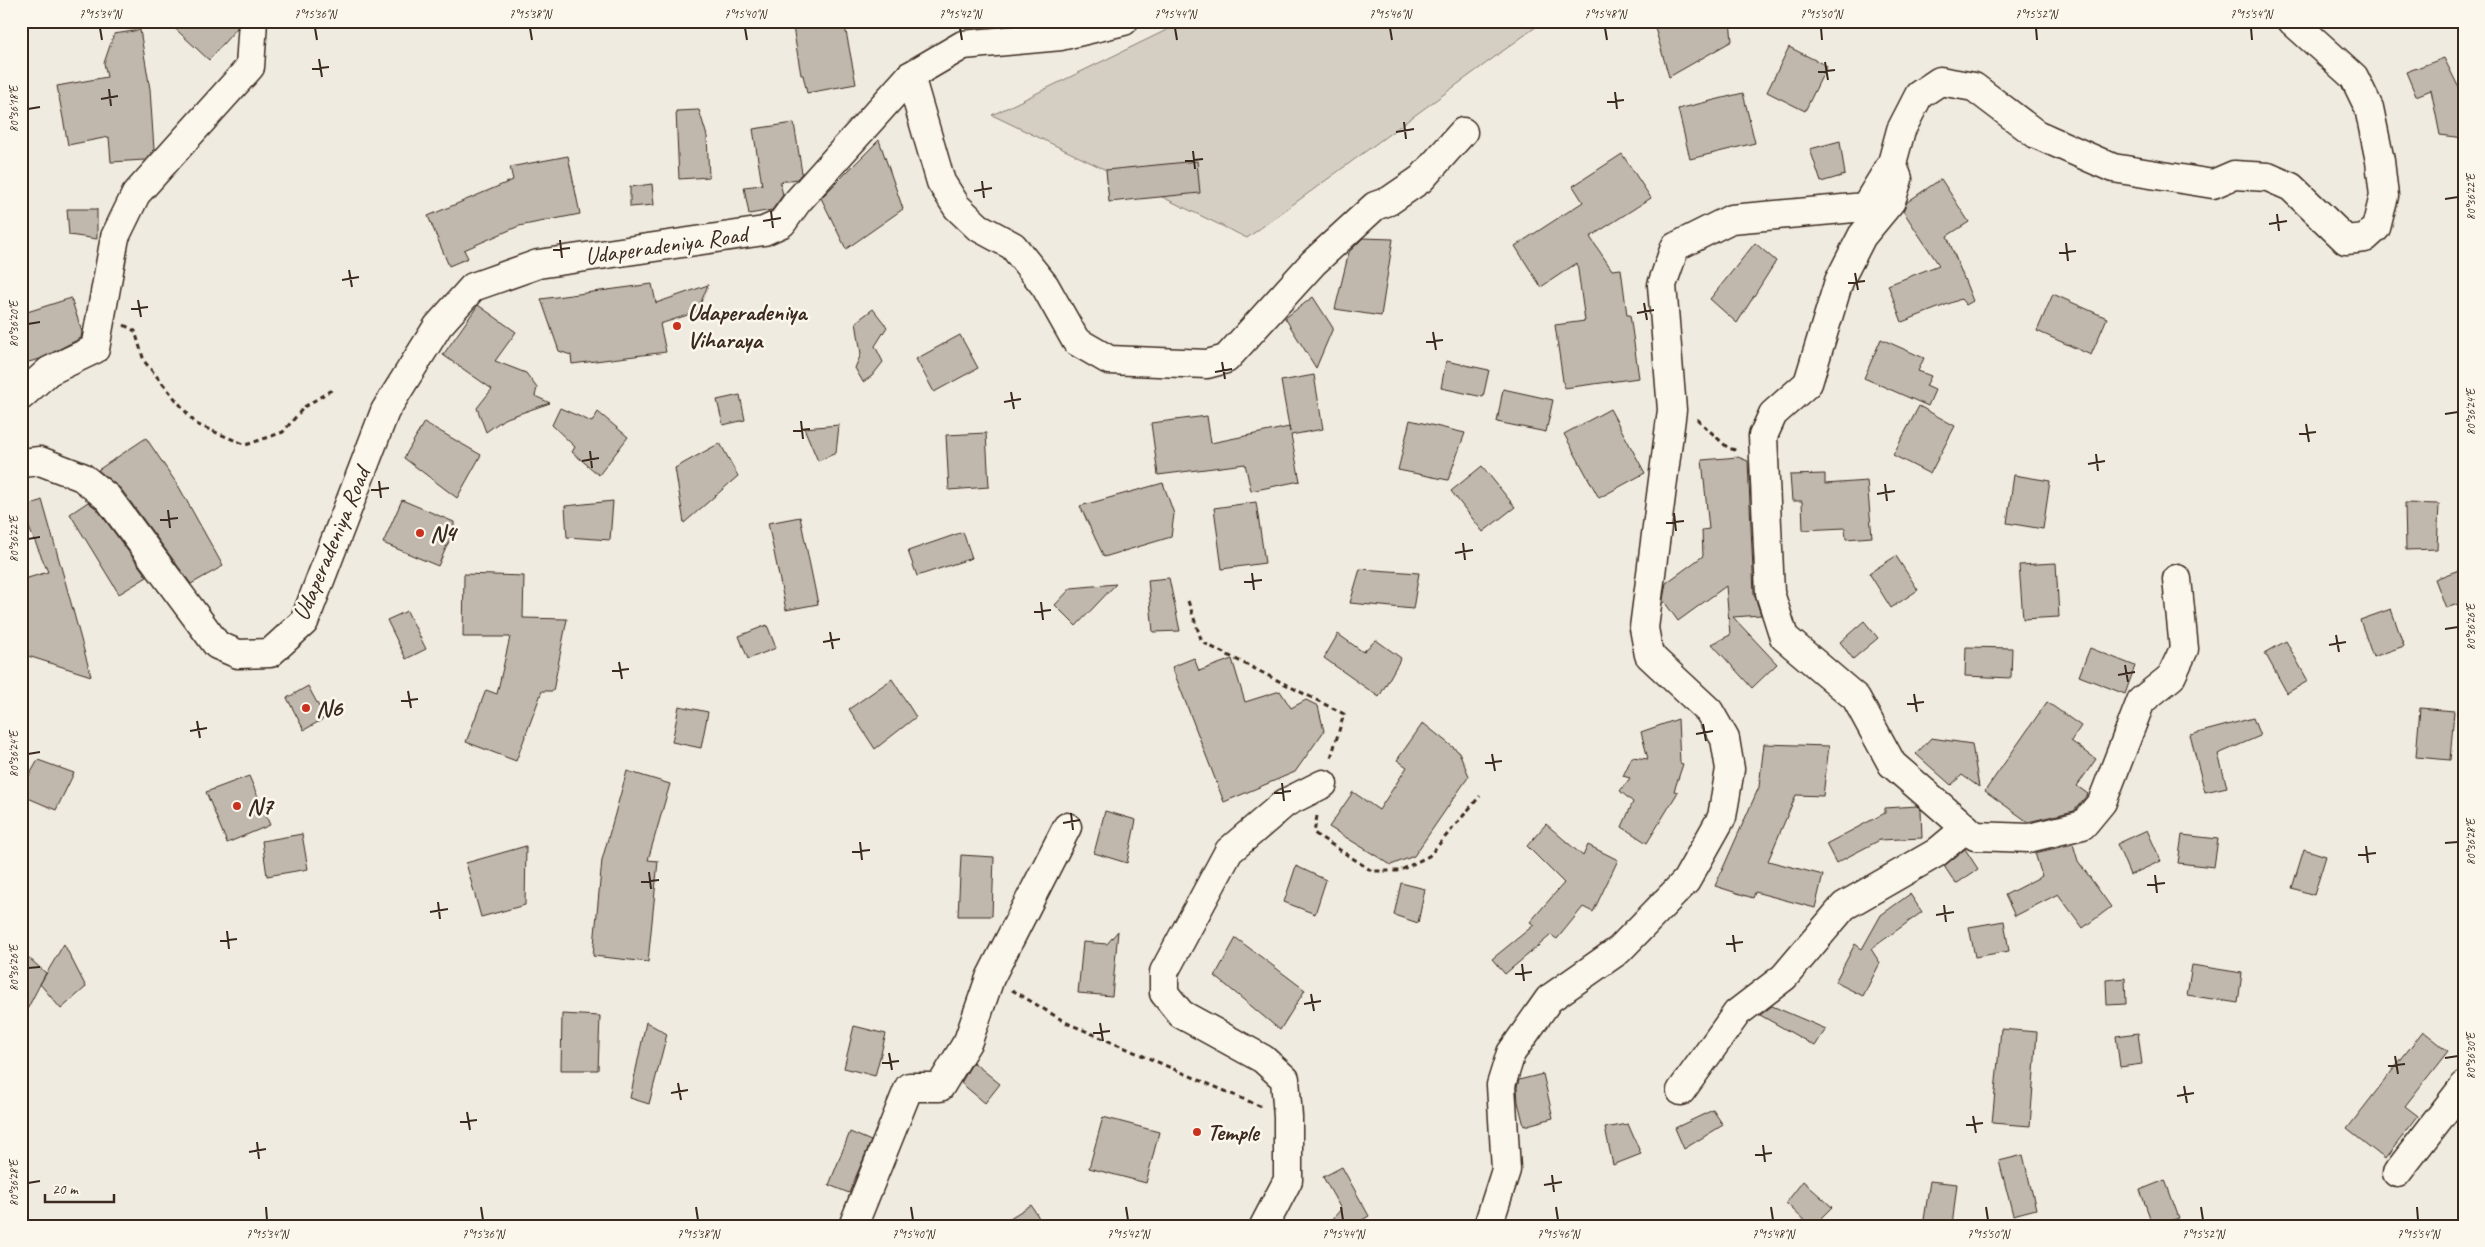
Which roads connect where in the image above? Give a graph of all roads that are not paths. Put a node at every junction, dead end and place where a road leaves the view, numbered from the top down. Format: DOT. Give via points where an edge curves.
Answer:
graph roads {
  1 [pos="253,21"];
  2 [pos="1124,21"];
  3 [pos="2292,21"];
  4 [pos="910,76"];
  5 [pos="1463,132"];
  6 [pos="1892,163"];
  7 [pos="21,396"];
  8 [pos="21,463"];
  9 [pos="2177,579"];
  10 [pos="1323,784"];
  11 [pos="1067,827"];
  12 [pos="1966,828"];
  13 [pos="2464,1086"];
  14 [pos="1681,1091"];
  15 [pos="2396,1173"];
  16 [pos="853,1226"];
  17 [pos="1264,1226"];
  18 [pos="1488,1226"];
  1 -- 7 [label="street" via="250,67 136,194 115,237 95,349 49,371"];
  2 -- 4 [label="street, Udaperadeniya Road" via="1061,36 963,45"];
  3 -- 6 [label="street" via="2354,77 2369,108 2384,196 2376,228 2366,238 2346,240 2291,187 2268,177 2234,175 2213,184 2113,168 2036,134 1974,87 1940,81 1919,95 1901,130"];
  4 -- 5 [label="street" via="941,182 957,207 978,227 1013,246 1045,286 1076,341 1109,360 1207,364 1226,359 1313,263 1375,206 1389,201 1421,178"];
  4 -- 8 [label="street, Udaperadeniya Road" via="797,202 782,224 764,231 538,264 473,288 438,326 385,411 304,622 270,653 238,654 218,645 108,498 82,476 40,461"];
  6 -- 12 [label="street" via="1898,179 1891,202 1862,236 1839,281 1808,383 1773,414 1763,436 1770,594 1784,637 1856,698 1892,764"];
  6 -- 18 [label="street" via="1865,207 1731,219 1675,247 1662,285 1672,410 1644,628 1649,655 1709,711 1725,739 1730,769 1722,817 1686,881 1619,950 1549,999 1512,1054 1501,1085 1506,1170"];
  9 -- 12 [label="street" via="2184,648 2171,677 2140,701 2102,802 2082,825 2029,838 1975,836"];
  10 -- 17 [label="street" via="1285,803 1229,851 1164,972 1164,993 1181,1014 1263,1059 1285,1079 1288,1180"];
  11 -- 16 [label="street" via="990,978 968,1040 940,1086 909,1087"];
  12 -- 14 [label="street" via="1936,853 1844,906 1784,977 1737,1013"];
  13 -- 15 [label="street"];
}
